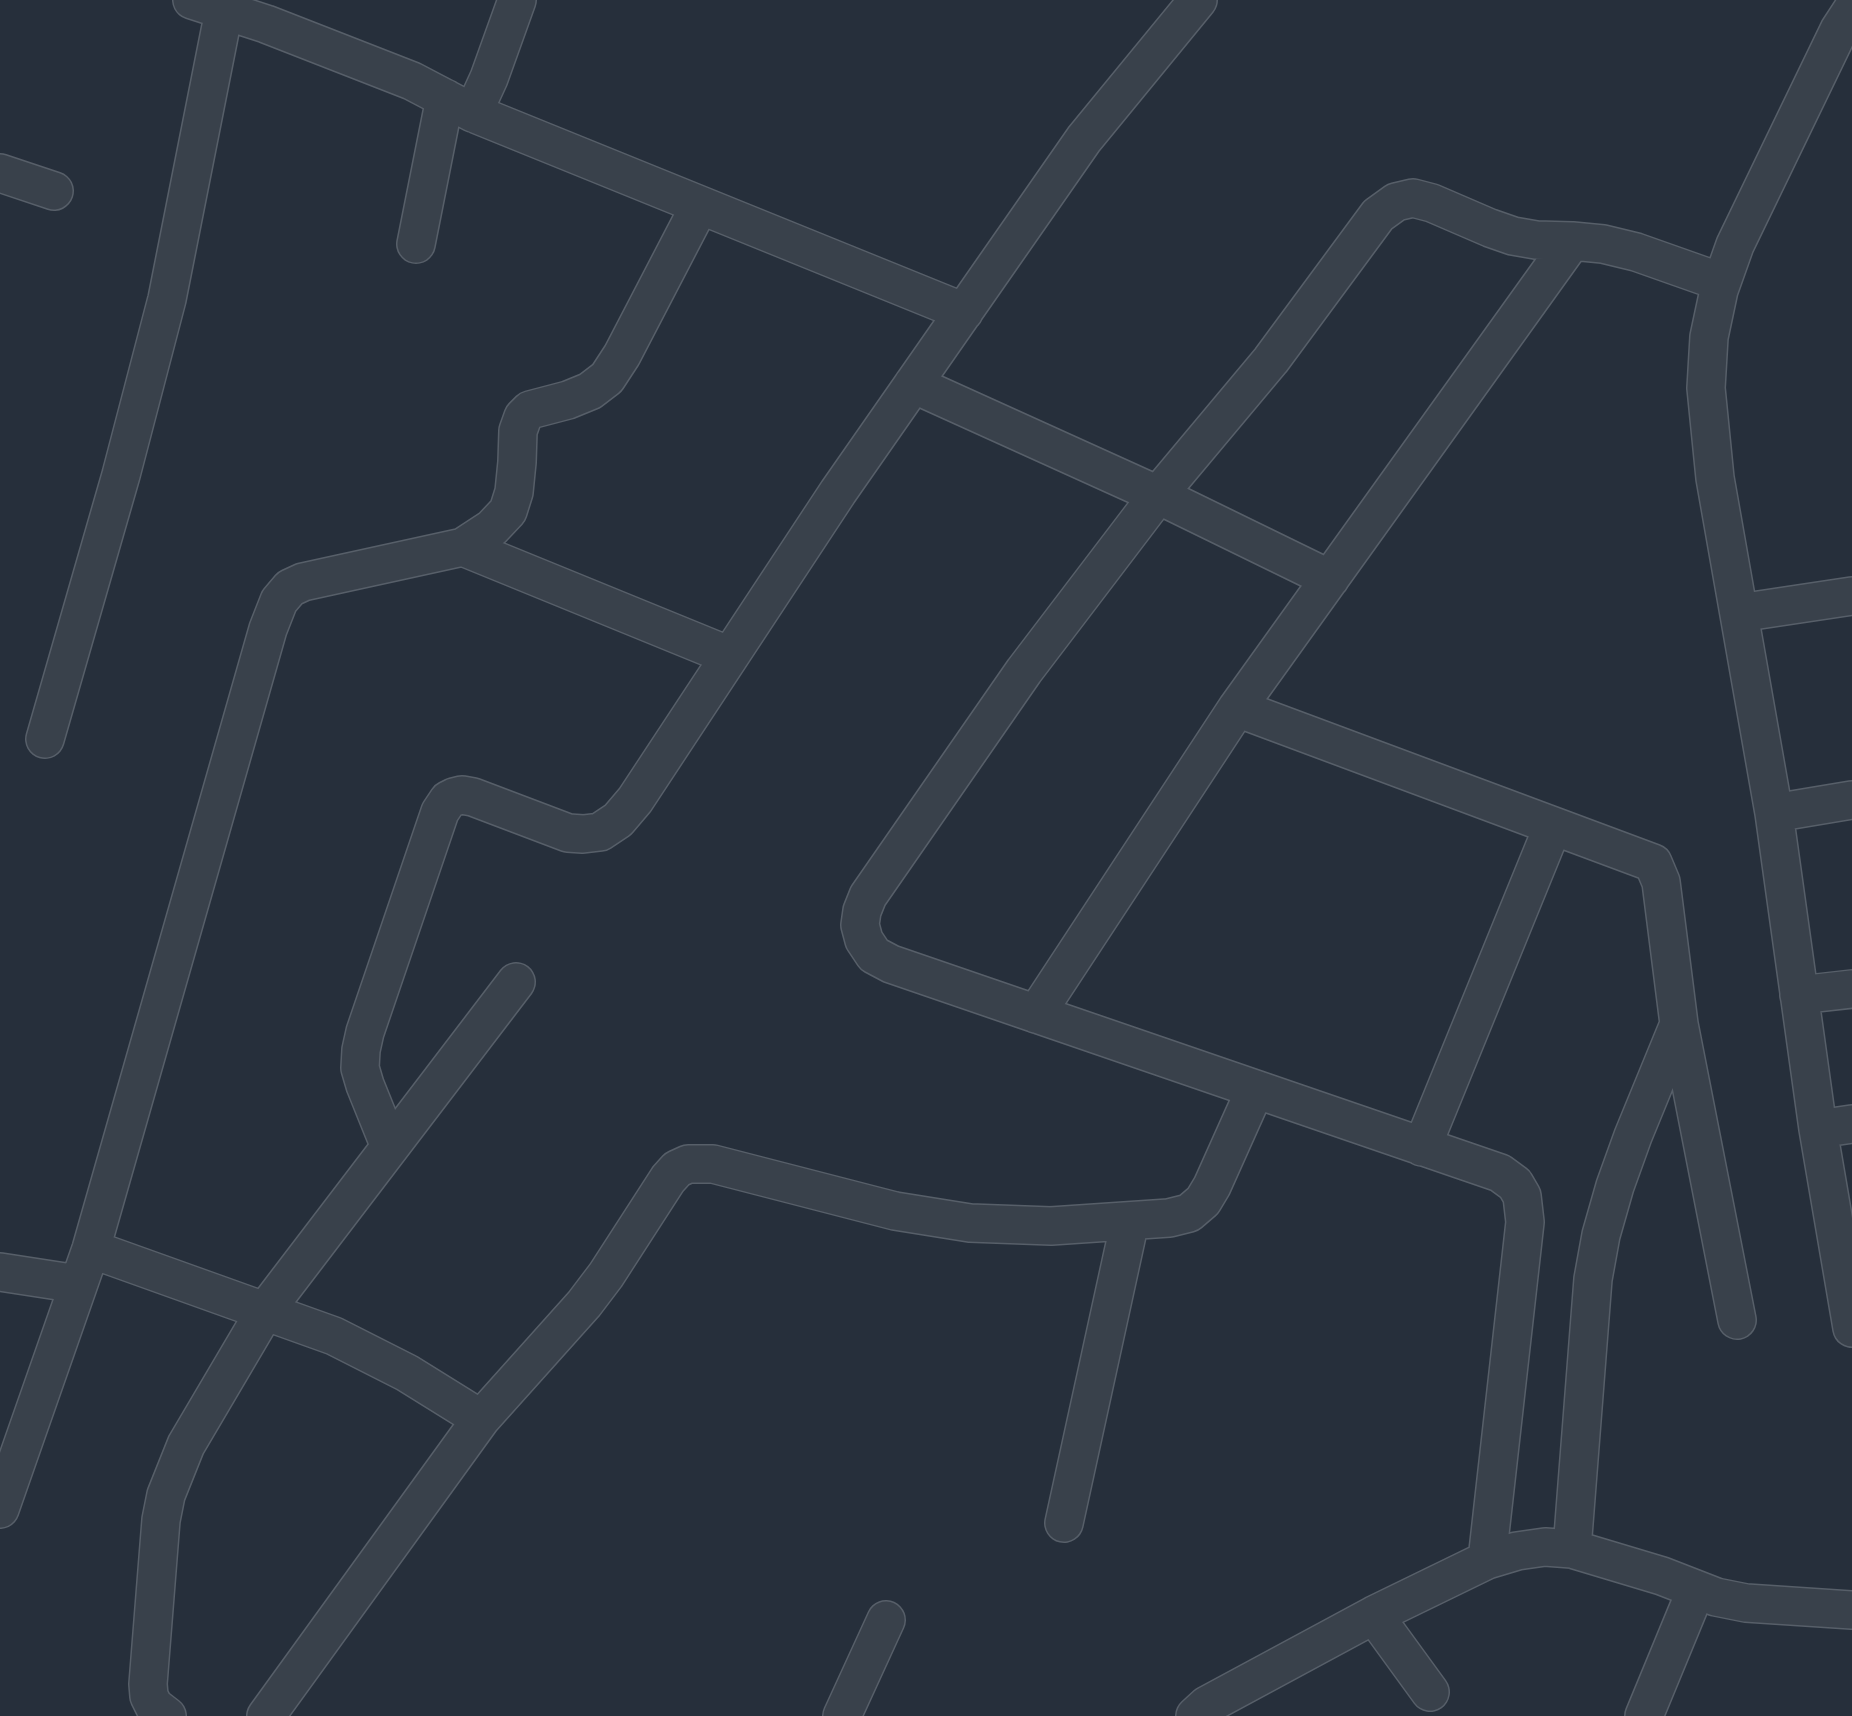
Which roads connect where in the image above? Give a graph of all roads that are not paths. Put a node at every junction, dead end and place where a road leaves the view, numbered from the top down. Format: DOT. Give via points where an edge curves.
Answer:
graph roads {
  1 [pos="517,0"];
  2 [pos="1198,0"];
  3 [pos="1834,0"];
  4 [pos="208,5"];
  5 [pos="1852,8"];
  6 [pos="459,106"];
  7 [pos="0,173"];
  8 [pos="54,191"];
  9 [pos="700,205"];
  10 [pos="1572,241"];
  11 [pos="416,244"];
  12 [pos="1721,282"];
  13 [pos="964,312"];
  14 [pos="913,384"];
  15 [pos="1158,495"];
  16 [pos="463,547"];
  17 [pos="1330,579"];
  18 [pos="1852,596"];
  19 [pos="1739,613"];
  20 [pos="730,656"];
  21 [pos="1237,708"];
  22 [pos="45,739"];
  23 [pos="1852,800"];
  24 [pos="1774,813"];
  25 [pos="1553,826"];
  26 [pos="516,982"];
  27 [pos="1852,989"];
  28 [pos="1799,995"];
  29 [pos="1036,1014"];
  30 [pos="1679,1024"];
  31 [pos="1255,1090"];
  32 [pos="1835,1126"];
  33 [pos="390,1147"];
  34 [pos="1422,1147"];
  35 [pos="1130,1221"];
  36 [pos="91,1249"];
  37 [pos="0,1272"];
  38 [pos="78,1284"];
  39 [pos="265,1311"];
  40 [pos="1737,1320"];
  41 [pos="1852,1328"];
  42 [pos="481,1419"];
  43 [pos="0,1509"];
  44 [pos="1064,1523"];
  45 [pos="1572,1549"];
  46 [pos="1487,1560"];
  47 [pos="1696,1590"];
  48 [pos="1852,1610"];
  49 [pos="1374,1615"];
  50 [pos="886,1620"];
  51 [pos="1430,1692"];
  52 [pos="167,1716"];
  53 [pos="267,1716"];
  54 [pos="842,1716"];
  55 [pos="1195,1716"];
  56 [pos="1644,1716"];
  1 -- 6 [label="street" via="489,78"];
  2 -- 13 [label="street" via="1084,139"];
  3 -- 5 [label="street"];
  4 -- 6 [label="street" via="412,81"];
  4 -- 22 [label="street" via="167,299"];
  5 -- 12 [label="street"];
  6 -- 9 [label="street"];
  6 -- 11 [label="street"];
  7 -- 8 [label="street"];
  9 -- 13 [label="street"];
  9 -- 16 [label="street" via="607,378 590,391 530,410 523,417 508,511"];
  10 -- 12 [label="street" via="1636,253"];
  10 -- 15 [label="street" via="1513,236 1432,203 1413,198 1396,202 1378,215 1271,360"];
  10 -- 17 [label="street"];
  12 -- 19 [label="street" via="1709,337 1706,388 1715,478"];
  13 -- 14 [label="street"];
  14 -- 15 [label="street"];
  14 -- 20 [label="street"];
  15 -- 17 [label="street"];
  15 -- 29 [label="street" via="1024,671 868,895 862,911 864,940 874,954"];
  16 -- 20 [label="street"];
  16 -- 36 [label="street" via="303,582 289,588 279,601"];
  17 -- 21 [label="street"];
  18 -- 19 [label="street"];
  19 -- 24 [label="street"];
  20 -- 33 [label="street" via="635,800 600,832 568,833 473,797 448,800 440,812 361,1050 365,1086"];
  21 -- 25 [label="street"];
  21 -- 29 [label="street"];
  23 -- 24 [label="street"];
  24 -- 28 [label="street"];
  25 -- 30 [label="street" via="1653,863 1661,882"];
  25 -- 34 [label="street"];
  26 -- 33 [label="street"];
  27 -- 28 [label="street"];
  28 -- 32 [label="street"];
  29 -- 31 [label="street"];
  30 -- 40 [label="street"];
  30 -- 45 [label="street" via="1633,1136 1601,1234 1593,1279"];
  31 -- 34 [label="street"];
  31 -- 35 [label="street" via="1203,1200 1189,1213"];
  32 -- 41 [label="street"];
  33 -- 39 [label="street"];
  34 -- 46 [label="street" via="1500,1173 1515,1184 1524,1207"];
  35 -- 42 [label="street" via="1051,1226 970,1223 895,1211 713,1164 688,1164 668,1179 584,1304"];
  35 -- 44 [label="street"];
  36 -- 38 [label="street"];
  36 -- 39 [label="street"];
  37 -- 38 [label="street"];
  38 -- 43 [label="street"];
  39 -- 42 [label="street" via="334,1336 395,1366"];
  39 -- 52 [label="street" via="186,1445 166,1495 148,1684 154,1706"];
  42 -- 53 [label="street"];
  45 -- 46 [label="street" via="1517,1551"];
  45 -- 47 [label="street"];
  46 -- 49 [label="street"];
  47 -- 48 [label="street" via="1746,1603"];
  47 -- 56 [label="street"];
  49 -- 51 [label="street"];
  49 -- 55 [label="street" via="1207,1705"];
  50 -- 54 [label="street"];
}
